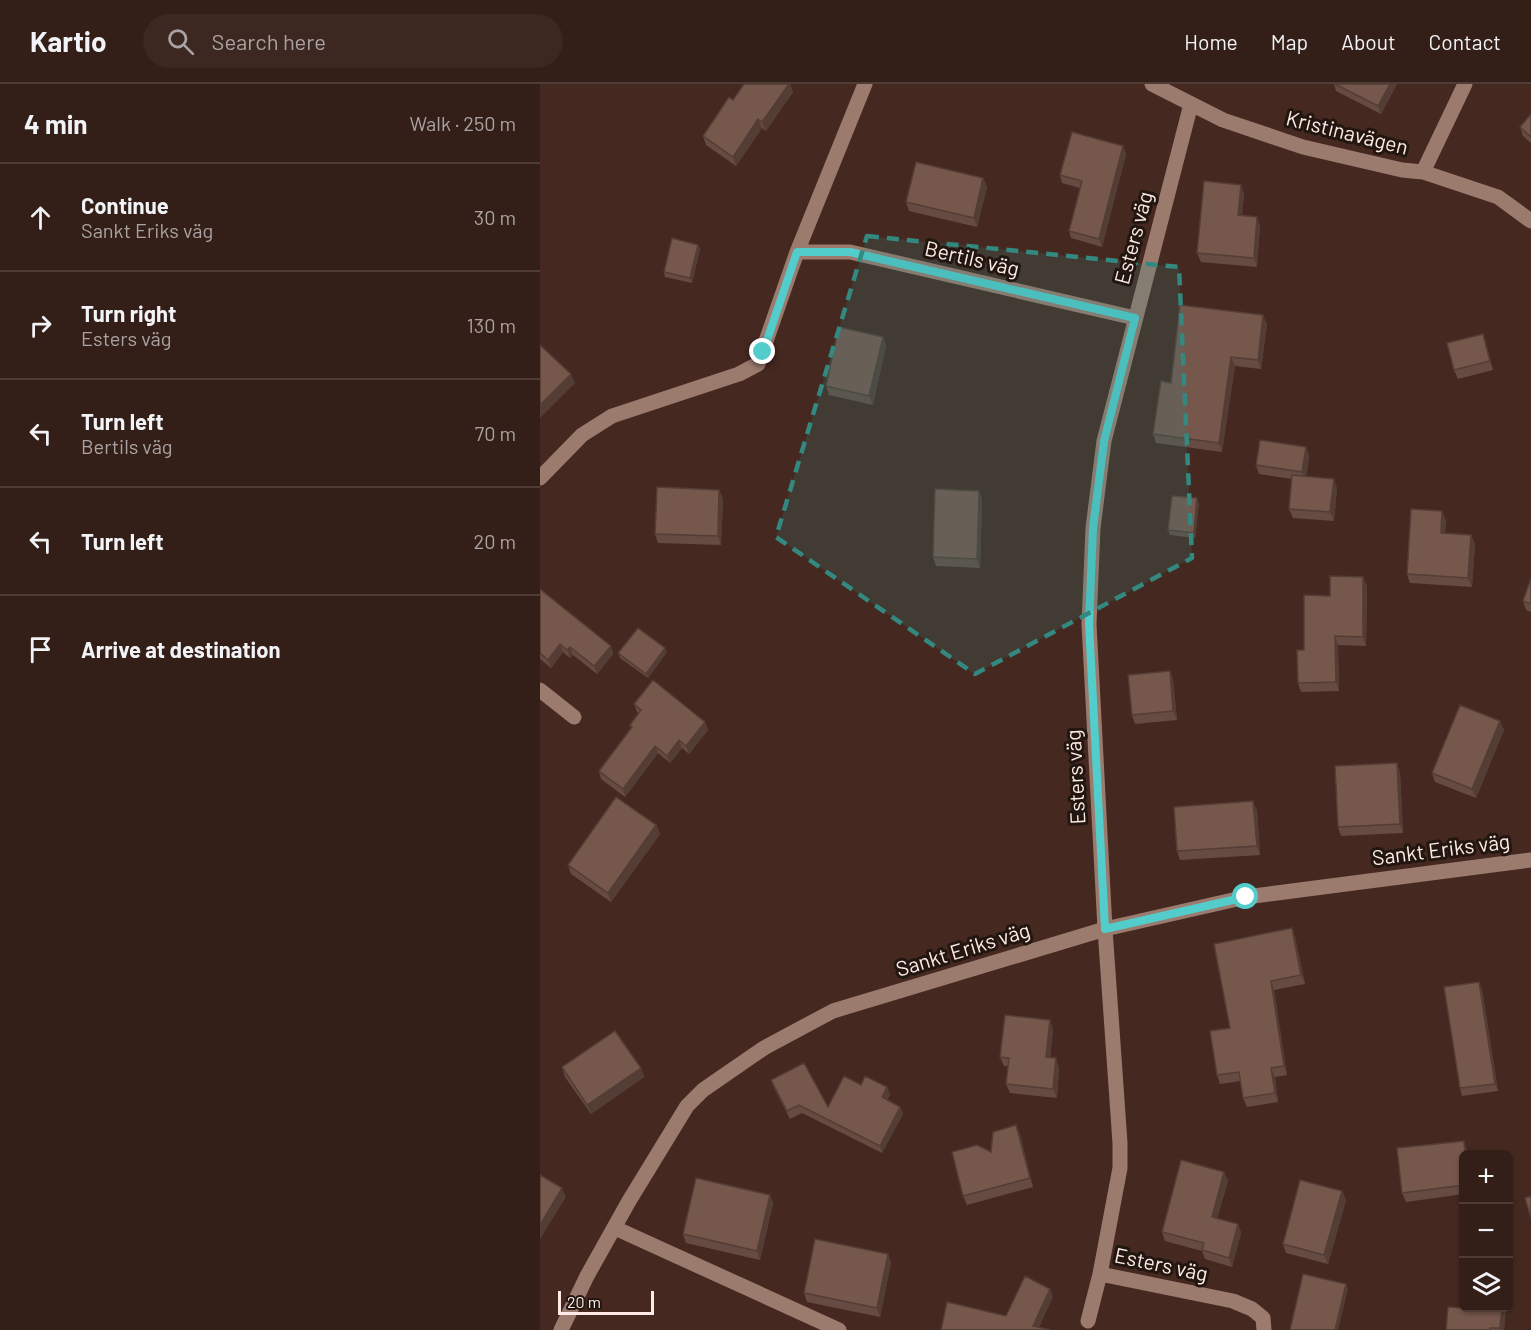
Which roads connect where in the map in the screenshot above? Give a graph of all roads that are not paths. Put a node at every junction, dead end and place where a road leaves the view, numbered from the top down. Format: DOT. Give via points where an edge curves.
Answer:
graph roads {
  1 [pos="865,84"];
  2 [pos="1152,84"];
  3 [pos="1465,84"];
  4 [pos="1191,104"];
  5 [pos="1423,172"];
  6 [pos="1531,221"];
  7 [pos="797,252"];
  8 [pos="1135,318"];
  9 [pos="540,478"];
  10 [pos="540,690"];
  11 [pos="574,717"];
  12 [pos="1531,860"];
  13 [pos="1105,929"];
  14 [pos="615,1228"];
  15 [pos="1100,1274"];
  16 [pos="1088,1321"];
  17 [pos="561,1330"];
  18 [pos="839,1330"];
  19 [pos="1264,1330"];
  1 -- 7 [label="street"];
  2 -- 4 [label="street, Kristinavägen"];
  3 -- 5 [label="street"];
  4 -- 5 [label="street, Kristinavägen" via="1223,120 1303,147"];
  4 -- 8 [label="street, Esters väg"];
  5 -- 6 [label="street, Kristinavägen" via="1498,197"];
  7 -- 8 [label="street, Bertils väg" via="850,252"];
  7 -- 9 [label="street" via="758,364 739,374 612,416 582,435"];
  8 -- 13 [label="street, Esters väg" via="1104,441 1092,552 1089,624"];
  10 -- 11 [label="street"];
  12 -- 13 [label="street, Sankt Eriks väg" via="1246,897"];
  13 -- 14 [label="street, Sankt Eriks väg" via="833,1011 764,1048 687,1106"];
  13 -- 15 [label="street, Esters väg" via="1120,1168"];
  14 -- 17 [label="street, Sankt Eriks väg"];
  14 -- 18 [label="street"];
  15 -- 16 [label="street"];
  15 -- 19 [label="street, Esters väg" via="1233,1301 1263,1318"];
}
